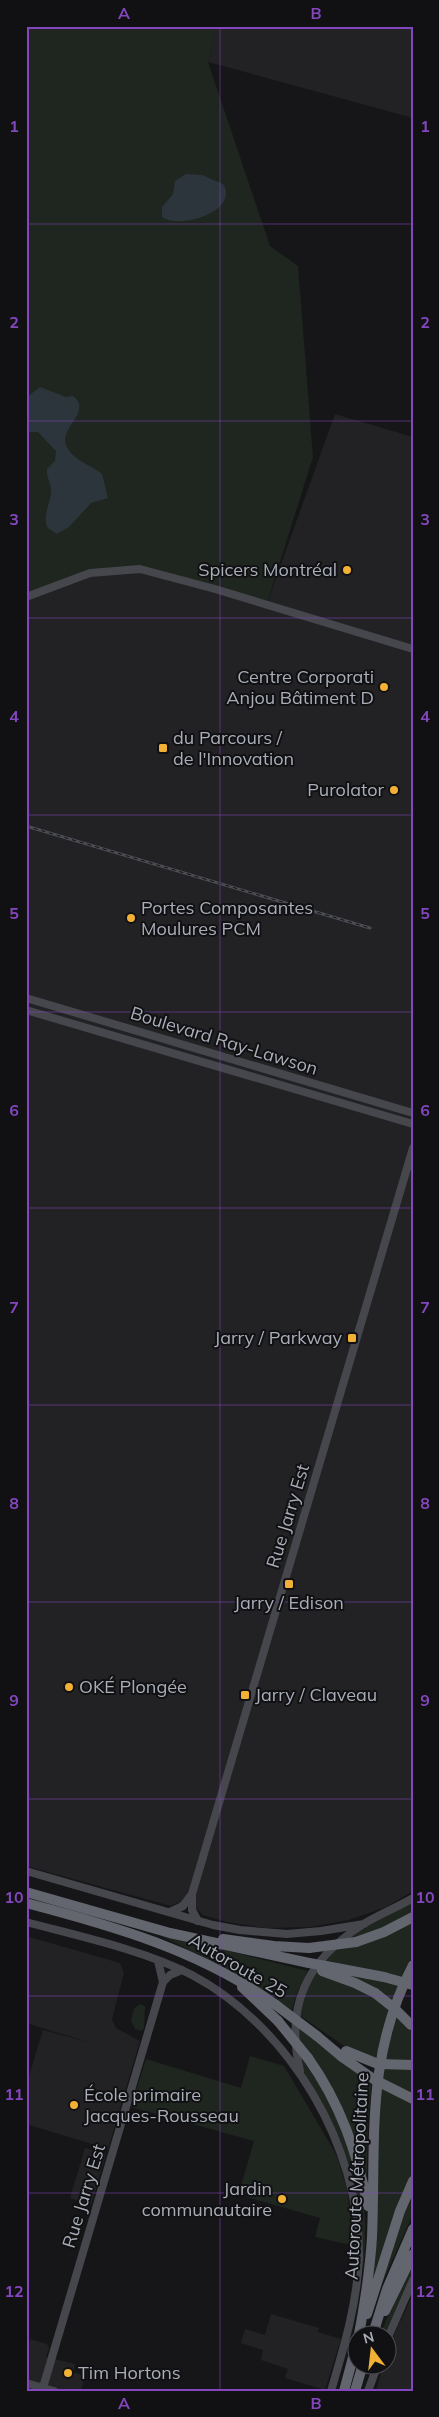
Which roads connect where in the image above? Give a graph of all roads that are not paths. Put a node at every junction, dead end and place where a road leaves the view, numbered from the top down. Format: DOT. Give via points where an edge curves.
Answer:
graph roads {
  1 [pos="26,597"];
  2 [pos="413,649"];
  3 [pos="26,998"];
  4 [pos="26,1010"];
  5 [pos="349,1094"];
  6 [pos="345,1104"];
  7 [pos="413,1113"];
  8 [pos="413,1124"];
  9 [pos="413,1148"];
  10 [pos="26,1871"];
  11 [pos="26,1892"];
  12 [pos="192,1894"];
  13 [pos="413,1898"];
  14 [pos="26,1903"];
  15 [pos="170,1912"];
  16 [pos="413,1917"];
  17 [pos="198,1921"];
  18 [pos="26,1922"];
  19 [pos="364,1924"];
  20 [pos="159,1930"];
  21 [pos="158,1961"];
  22 [pos="413,1965"];
  23 [pos="324,1968"];
  24 [pos="182,1970"];
  25 [pos="235,1979"];
  26 [pos="163,1982"];
  27 [pos="413,1985"];
  28 [pos="412,2026"];
  29 [pos="317,2036"];
  30 [pos="413,2065"];
  31 [pos="300,2074"];
  32 [pos="413,2099"];
  33 [pos="413,2181"];
  34 [pos="372,2227"];
  35 [pos="413,2229"];
  36 [pos="413,2254"];
  37 [pos="413,2280"];
  38 [pos="361,2324"];
  39 [pos="363,2324"];
  40 [pos="376,2324"];
  41 [pos="378,2324"];
  42 [pos="394,2324"];
  43 [pos="349,2374"];
  44 [pos="360,2374"];
  45 [pos="375,2374"];
  46 [pos="26,2383"];
  47 [pos="42,2389"];
  48 [pos="370,2389"];
  49 [pos="54,2391"];
  50 [pos="331,2391"];
  51 [pos="344,2391"];
  52 [pos="355,2391"];
  1 -- 2 [label="street" via="90,573 140,569"];
  3 -- 5 [label="street, Boulevard Ray-Lawson"];
  4 -- 6 [label="street, Boulevard Ray-Lawson"];
  5 -- 6 [label="street"];
  5 -- 7 [label="street, Boulevard Ray-Lawson"];
  6 -- 8 [label="street, Boulevard Ray-Lawson"];
  9 -- 12 [label="street, Rue Jarry Est"];
  10 -- 15 [label="street"];
  11 -- 20 [label="highway, Autoroute 25"];
  12 -- 15 [label="street" via="182,1906"];
  12 -- 17 [label="street, Rue Jarry Est" via="192,1910"];
  13 -- 19 [label="street"];
  14 -- 25 [label="highway, Autoroute 25" via="166,1945"];
  15 -- 17 [label="street"];
  16 -- 20 [label="highway, bridge" via="356,1942 309,1948"];
  17 -- 19 [label="street" via="278,1934 321,1932"];
  18 -- 21 [label="street"];
  19 -- 31 [label="street" via="329,1951 314,1968 304,1987 294,2026"];
  20 -- 23 [label="highway, Autoroute 25, bridge"];
  21 -- 24 [label="street"];
  21 -- 26 [label="street, Rue Jarry Est"];
  22 -- 34 [label="highway, Autoroute Métropolitaine" via="391,2016 377,2078"];
  23 -- 27 [label="highway, Autoroute 25, bridge"];
  23 -- 28 [label="highway, bridge" via="375,1993"];
  24 -- 26 [label="street"];
  24 -- 31 [label="street" via="221,1992 249,2014"];
  25 -- 29 [label="highway, Autoroute 25, bridge"];
  25 -- 34 [label="highway, bridge" via="278,2021 308,2058 331,2095 350,2137"];
  26 -- 47 [label="street, Rue Jarry Est"];
  29 -- 30 [label="highway, bridge" via="373,2063"];
  29 -- 32 [label="highway, Autoroute 25, bridge" via="363,2072"];
  31 -- 50 [label="street" via="342,2155 352,2186 357,2223 355,2296"];
  33 -- 39 [label="highway"];
  34 -- 38 [label="highway, Autoroute Métropolitaine"];
  35 -- 40 [label="highway, Autoroute Métropolitaine" via="386,2288"];
  36 -- 41 [label="highway"];
  37 -- 42 [label="street"];
  43 -- 51 [label="highway"];
  44 -- 52 [label="highway"];
  45 -- 48 [label="street"];
  46 -- 47 [label="street"];
  47 -- 49 [label="street"];
}
